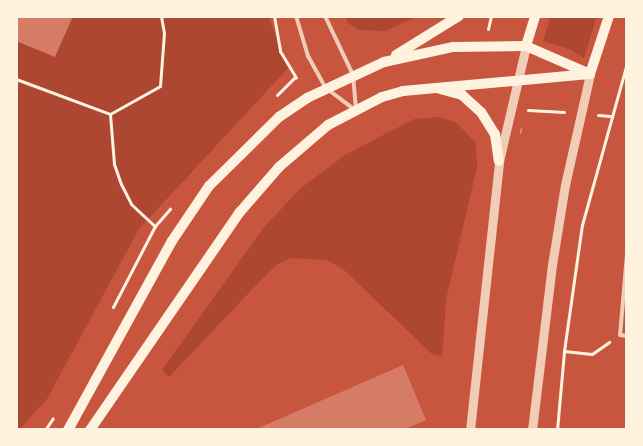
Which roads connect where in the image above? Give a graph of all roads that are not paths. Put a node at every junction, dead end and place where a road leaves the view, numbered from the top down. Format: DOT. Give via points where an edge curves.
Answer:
graph roads {
  1 [pos="296,16"];
  2 [pos="325,16"];
  3 [pos="459,16"];
  4 [pos="535,16"];
  5 [pos="609,16"];
  6 [pos="526,46"];
  7 [pos="384,62"];
  8 [pos="590,74"];
  9 [pos="353,76"];
  10 [pos="518,83"];
  11 [pos="326,88"];
  12 [pos="427,88"];
  13 [pos="356,110"];
  14 [pos="499,162"];
  15 [pos="627,254"];
  16 [pos="627,336"];
  17 [pos="68,430"];
  18 [pos="90,430"];
  19 [pos="470,430"];
  20 [pos="532,430"];
  1 -- 11 [label="lane" via="308,56"];
  2 -- 9 [label="lane"];
  3 -- 7 [label="main road"];
  4 -- 6 [label="main road"];
  5 -- 8 [label="main road"];
  6 -- 7 [label="main road" via="453,47"];
  6 -- 8 [label="main road"];
  6 -- 10 [label="street"];
  7 -- 9 [label="main road"];
  8 -- 10 [label="main road"];
  8 -- 20 [label="street" via="553,256"];
  9 -- 11 [label="main road"];
  9 -- 13 [label="lane"];
  10 -- 12 [label="main road" via="479,82"];
  10 -- 14 [label="street"];
  11 -- 13 [label="lane"];
  11 -- 17 [label="main road" via="279,118 210,186 172,241"];
  12 -- 13 [label="main road" via="382,97"];
  12 -- 14 [label="main road" via="462,96 481,112 495,134"];
  13 -- 18 [label="main road" via="328,125 278,167 240,212"];
  14 -- 19 [label="street"];
  15 -- 16 [label="lane" via="620,335"];
}
